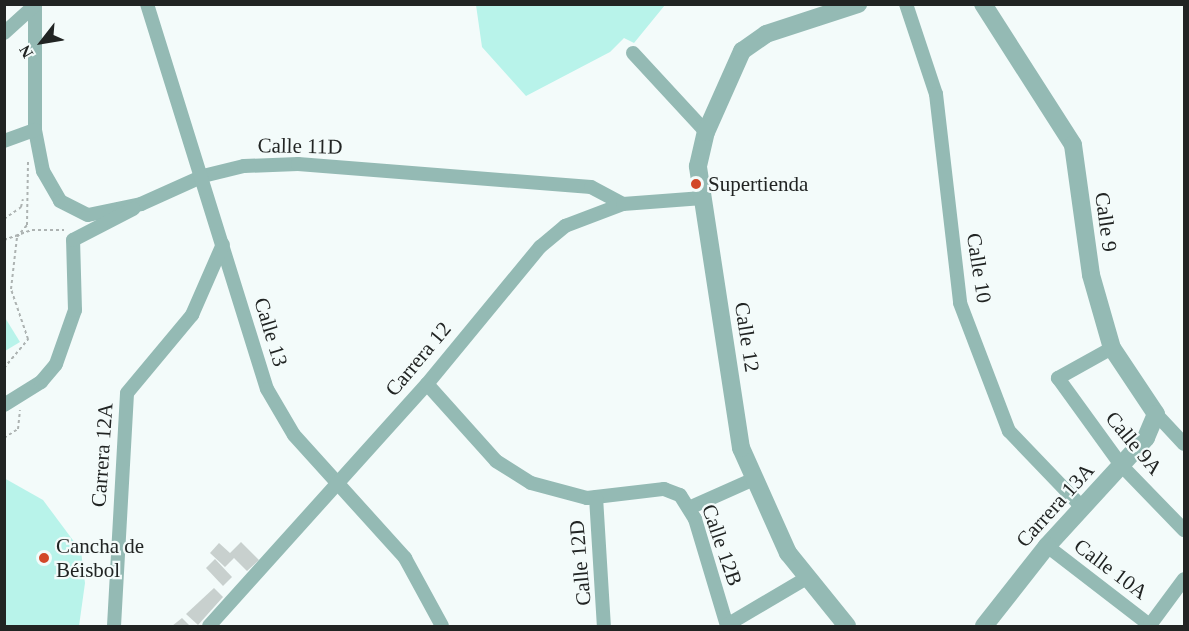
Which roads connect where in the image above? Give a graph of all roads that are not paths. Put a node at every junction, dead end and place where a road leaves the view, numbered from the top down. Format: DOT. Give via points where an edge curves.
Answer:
graph roads {
  1 [pos="147,4"];
  2 [pos="858,4"];
  3 [pos="906,4"];
  4 [pos="983,4"];
  5 [pos="35,5"];
  6 [pos="4,33"];
  7 [pos="633,53"];
  8 [pos="706,132"];
  9 [pos="37,136"];
  10 [pos="4,141"];
  11 [pos="203,176"];
  12 [pos="703,198"];
  13 [pos="141,204"];
  14 [pos="623,204"];
  15 [pos="223,244"];
  16 [pos="1112,348"];
  17 [pos="427,384"];
  18 [pos="4,405"];
  19 [pos="1156,414"];
  20 [pos="1185,444"];
  21 [pos="1121,465"];
  22 [pos="752,480"];
  23 [pos="341,482"];
  24 [pos="596,497"];
  25 [pos="1083,507"];
  26 [pos="689,508"];
  27 [pos="1185,530"];
  28 [pos="1047,546"];
  29 [pos="805,579"];
  30 [pos="1185,579"];
  31 [pos="224,621"];
  32 [pos="605,626"];
  33 [pos="727,626"];
  34 [pos="1150,626"];
  35 [pos="114,627"];
  36 [pos="209,627"];
  37 [pos="442,627"];
  38 [pos="847,627"];
  39 [pos="984,627"];
  1 -- 11 [label="street, Calle 13"];
  2 -- 8 [label="street" via="754,40 742,51"];
  3 -- 25 [label="street, Calle 10" via="936,94 960,303 1009,430"];
  4 -- 16 [label="street, Calle 9" via="1073,145 1091,275"];
  5 -- 6 [label="street"];
  5 -- 9 [label="street, Calle 11D"];
  7 -- 8 [label="street"];
  8 -- 12 [label="street, Calle 12" via="698,166"];
  9 -- 10 [label="street"];
  9 -- 13 [label="street, Calle 11D" via="43,171 60,201 88,215"];
  11 -- 13 [label="street, Calle 11D"];
  11 -- 14 [label="street, Calle 11D" via="244,166 309,165 591,187"];
  11 -- 15 [label="street, Calle 13"];
  12 -- 14 [label="street, Carrera 12"];
  12 -- 22 [label="street, Calle 12" via="741,447"];
  13 -- 18 [label="street" via="73,240 75,310 56,364 22,395"];
  14 -- 17 [label="street, Carrera 12" via="565,226 540,247"];
  15 -- 23 [label="street, Calle 13" via="267,388 294,435"];
  15 -- 35 [label="street, Carrera 12A" via="192,315 127,393"];
  16 -- 19 [label="street, Calle 9"];
  16 -- 21 [label="street, Calle 9A" via="1058,378"];
  17 -- 23 [label="street, Carrera 12"];
  17 -- 24 [label="street" via="505,466 531,483"];
  19 -- 20 [label="street, Calle 9"];
  19 -- 21 [label="street, Carrera 13A" via="1155,425"];
  21 -- 25 [label="street, Carrera 13A"];
  21 -- 27 [label="street, Calle 9A"];
  22 -- 26 [label="street"];
  22 -- 29 [label="street, Calle 12"];
  23 -- 31 [label="street, Carrera 12"];
  23 -- 37 [label="street, Calle 13" via="405,558"];
  24 -- 26 [label="street, Calle 12B" via="664,489 680,495"];
  24 -- 32 [label="street, Calle 12D"];
  25 -- 28 [label="street, Carrera 13A"];
  26 -- 33 [label="street, Calle 12B"];
  28 -- 34 [label="street, Calle 10A"];
  28 -- 39 [label="street, Carrera 13A"];
  29 -- 33 [label="street"];
  29 -- 38 [label="street, Calle 12"];
  30 -- 34 [label="street"];
  31 -- 36 [label="street, Carrera 12"];
}
